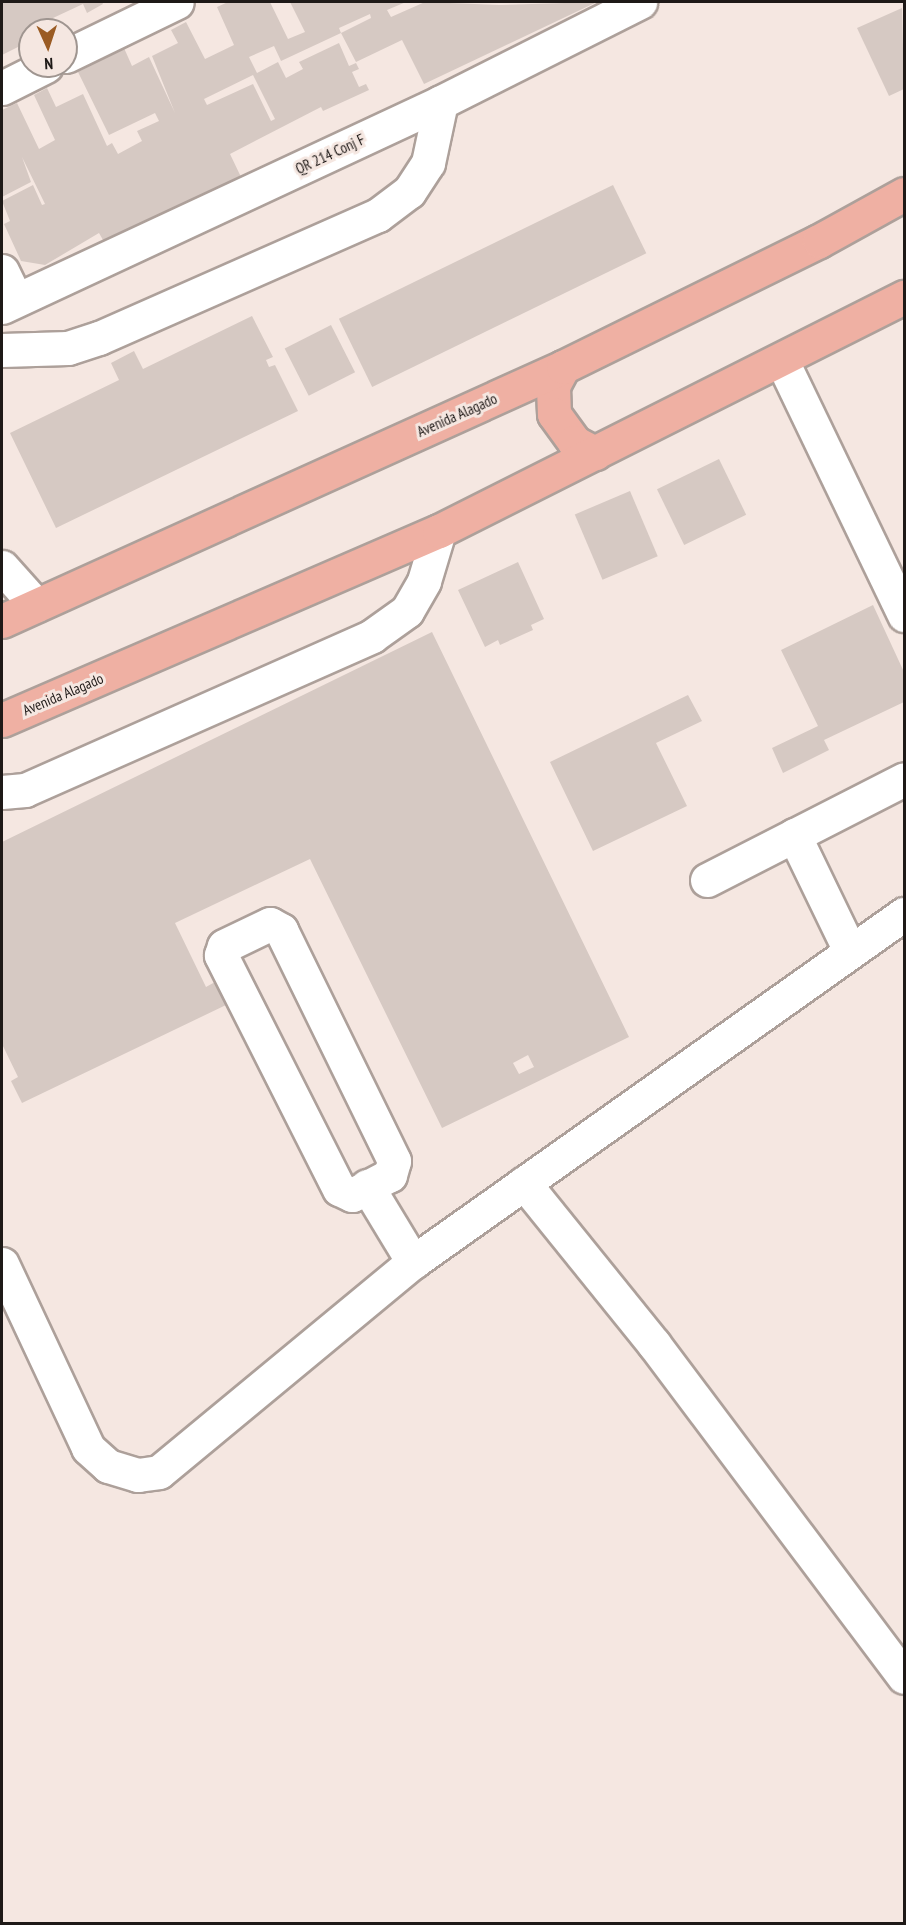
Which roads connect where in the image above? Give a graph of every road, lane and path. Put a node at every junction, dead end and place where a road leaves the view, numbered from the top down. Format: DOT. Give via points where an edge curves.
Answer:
graph roads {
  1 [pos="177,2"];
  2 [pos="640,2"];
  3 [pos="78,50"];
  4 [pos="22,78"];
  5 [pos="2,88"];
  6 [pos="441,102"];
  7 [pos="904,195"];
  8 [pos="2,271"];
  9 [pos="904,297"];
  10 [pos="9,304"];
  11 [pos="2,350"];
  12 [pos="782,361"];
  13 [pos="562,367"];
  14 [pos="595,453"];
  15 [pos="439,531"];
  16 [pos="2,567"];
  17 [pos="36,605"];
  18 [pos="904,615"];
  19 [pos="2,621"];
  20 [pos="2,720"];
  21 [pos="904,779"];
  22 [pos="2,792"];
  23 [pos="794,835"];
  24 [pos="707,880"];
  25 [pos="904,914"];
  26 [pos="850,951"];
  27 [pos="524,1183"];
  28 [pos="367,1185"];
  29 [pos="413,1262"];
  30 [pos="2,1264"];
  31 [pos="904,1677"];
  1 -- 3 [label="street"];
  2 -- 6 [label="street, QR 214 Conj F"];
  4 -- 5 [label="street"];
  6 -- 10 [label="street, QR 214 Conj F"];
  6 -- 11 [label="street" via="428,163 409,192 378,215 99,338 68,348"];
  7 -- 13 [label="main road, Avenida Alagado"];
  8 -- 10 [label="street"];
  9 -- 12 [label="main road, Avenida Alagado"];
  12 -- 14 [label="main road, Avenida Alagado"];
  12 -- 18 [label="street"];
  13 -- 14 [label="main road" via="553,386 554,414 574,442"];
  13 -- 17 [label="main road, Avenida Alagado"];
  14 -- 15 [label="main road, Avenida Alagado"];
  15 -- 20 [label="main road, Avenida Alagado"];
  15 -- 22 [label="street" via="424,581 407,611 372,636 25,790"];
  16 -- 17 [label="street"];
  17 -- 19 [label="main road, Avenida Alagado"];
  21 -- 23 [label="street"];
  23 -- 24 [label="street"];
  23 -- 26 [label="street"];
  25 -- 26 [label="street"];
  26 -- 27 [label="street"];
  27 -- 29 [label="street"];
  27 -- 31 [label="street" via="654,1344"];
  28 -- 28 [label="street" via="390,1175 394,1161 281,930 270,924 224,946 221,955 339,1189 352,1195"];
  28 -- 29 [label="street"];
  29 -- 30 [label="street" via="159,1472 138,1475 108,1466 88,1448"];
}
